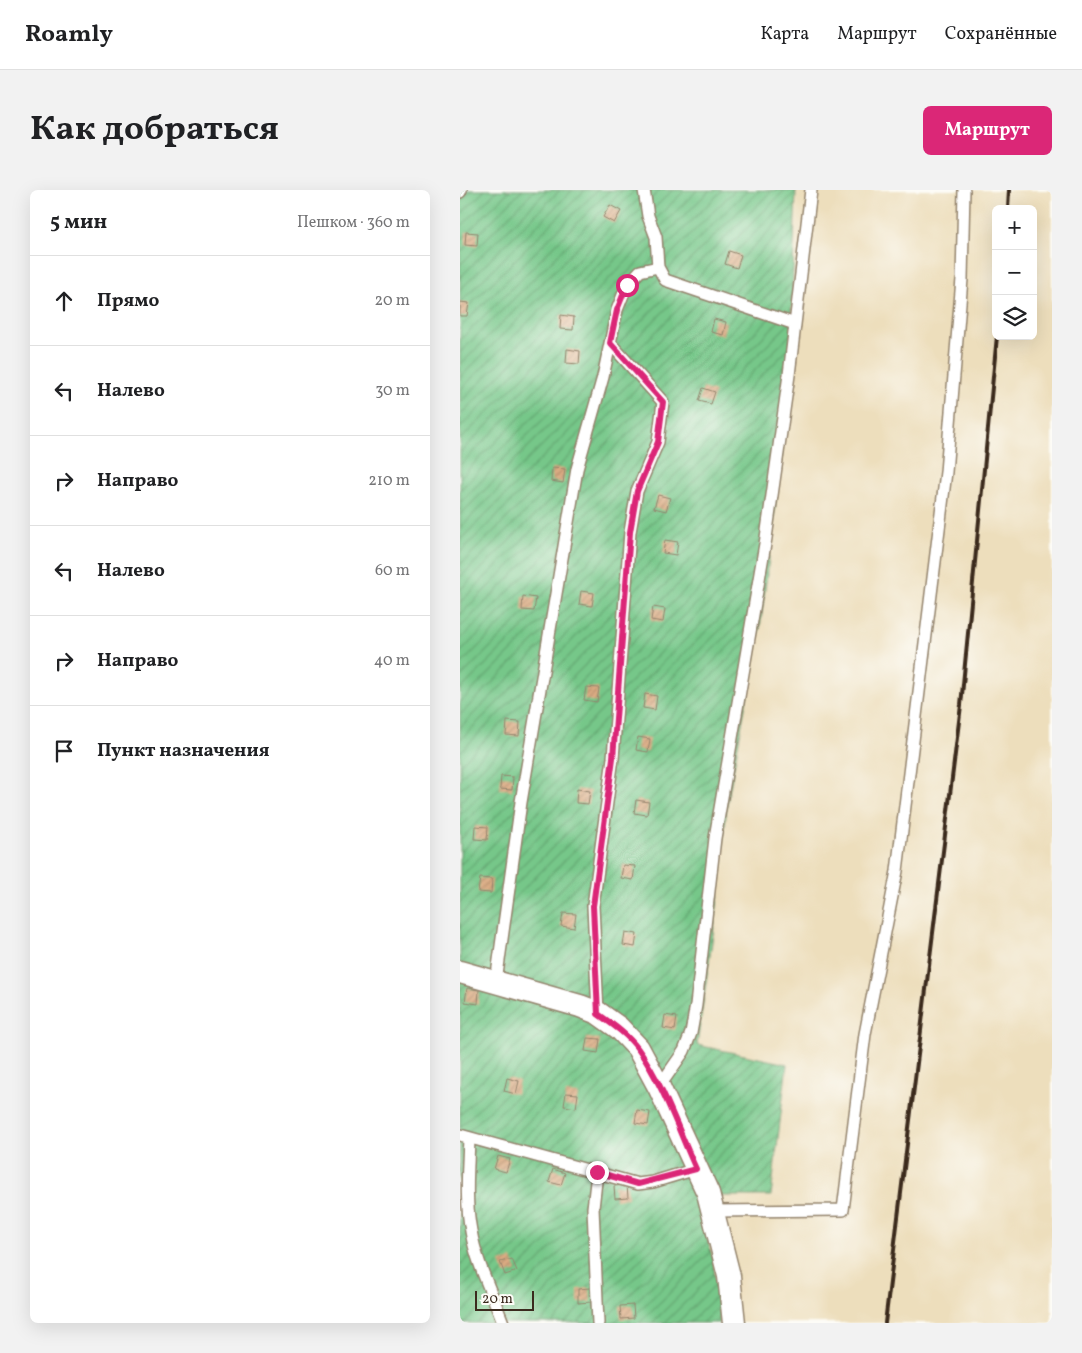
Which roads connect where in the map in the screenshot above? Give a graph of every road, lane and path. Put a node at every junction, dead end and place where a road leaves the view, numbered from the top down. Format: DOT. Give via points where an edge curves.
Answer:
graph roads {
  1 [pos="644,190"];
  2 [pos="812,190"];
  3 [pos="964,190"];
  4 [pos="658,267"];
  5 [pos="795,324"];
  6 [pos="610,343"];
  7 [pos="460,972"];
  8 [pos="496,982"];
  9 [pos="598,1014"];
  10 [pos="659,1087"];
  11 [pos="465,1136"];
  12 [pos="696,1169"];
  13 [pos="597,1172"];
  14 [pos="712,1211"];
  15 [pos="503,1323"];
  16 [pos="598,1323"];
  17 [pos="734,1323"];
  1 -- 4 [label="lane" via="648,216 656,237"];
  2 -- 5 [label="lane"];
  3 -- 14 [label="lane" via="962,279 946,472 897,871 865,1034 843,1210"];
  4 -- 5 [label="lane" via="666,280"];
  4 -- 6 [label="lane" via="640,271 627,285 617,310"];
  5 -- 10 [label="lane" via="766,538 715,838 696,1005 684,1051"];
  6 -- 8 [label="lane" via="575,479 522,793"];
  6 -- 9 [label="lane" via="663,402 658,442 637,491 630,532 613,758 593,906"];
  7 -- 8 [label="street"];
  8 -- 9 [label="street"];
  9 -- 10 [label="street" via="619,1028 638,1048"];
  10 -- 12 [label="street"];
  11 -- 13 [label="lane"];
  11 -- 15 [label="lane" via="471,1231"];
  12 -- 13 [label="lane" via="638,1184"];
  12 -- 14 [label="street" via="708,1193"];
  13 -- 16 [label="lane" via="594,1208"];
  14 -- 17 [label="street" via="729,1276"];
}
